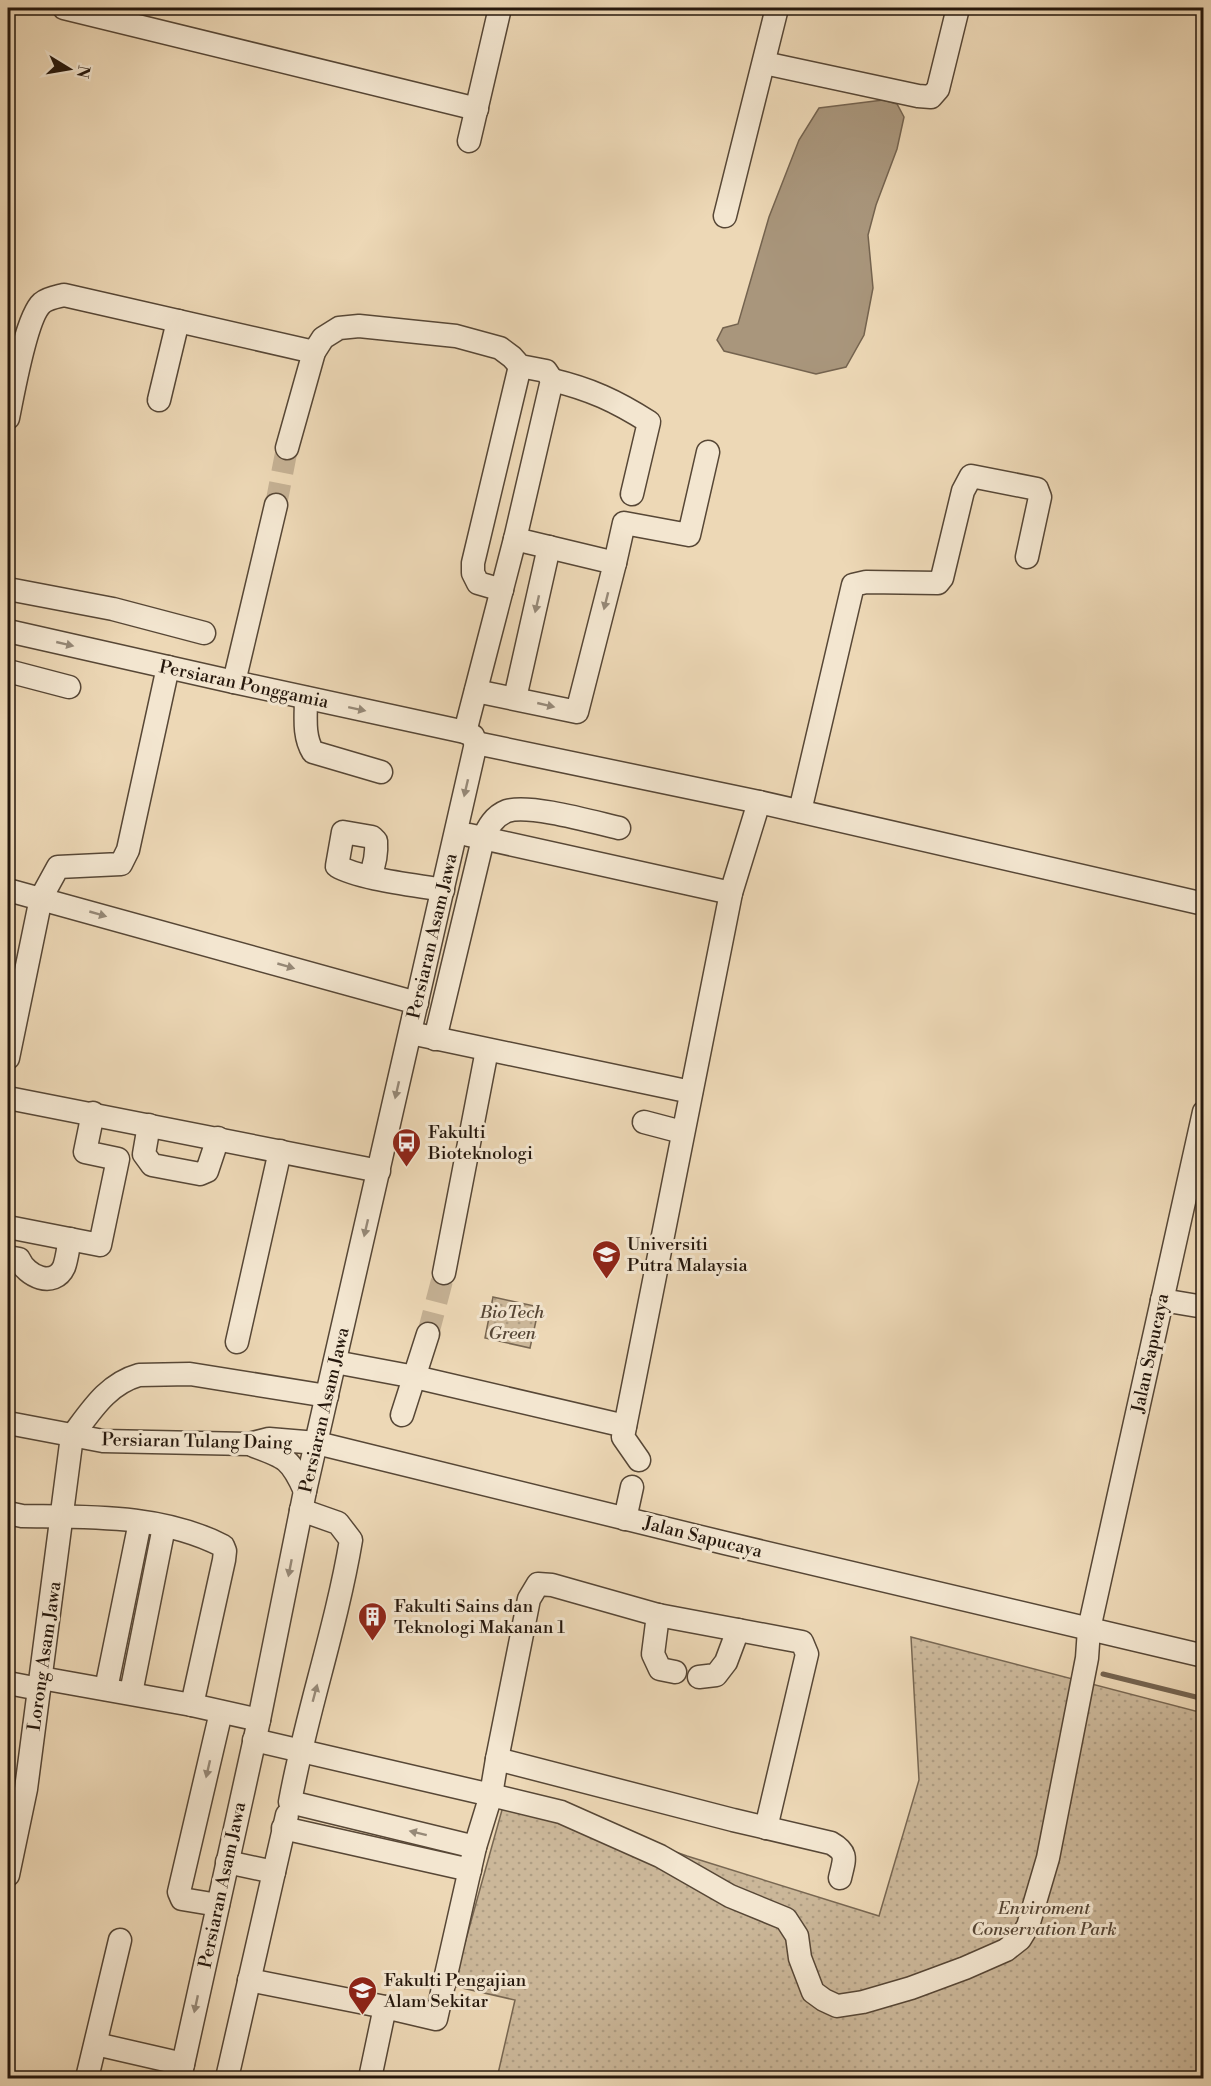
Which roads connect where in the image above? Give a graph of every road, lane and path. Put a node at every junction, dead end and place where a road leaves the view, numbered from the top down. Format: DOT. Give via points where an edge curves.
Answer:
graph roads {
  1 [pos="64,8"];
  2 [pos="500,8"];
  3 [pos="777,8"];
  4 [pos="958,8"];
  5 [pos="764,63"];
  6 [pos="477,109"];
  7 [pos="469,141"];
  8 [pos="725,216"];
  9 [pos="178,321"];
  10 [pos="314,352"];
  11 [pos="14,357"];
  12 [pos="520,366"];
  13 [pos="552,380"];
  14 [pos="159,400"];
  15 [pos="8,418"];
  16 [pos="287,448"];
  17 [pos="708,452"];
  18 [pos="632,494"];
  19 [pos="276,505"];
  20 [pos="515,539"];
  21 [pos="549,547"];
  22 [pos="1027,557"];
  23 [pos="615,563"];
  24 [pos="8,589"];
  25 [pos="502,590"];
  26 [pos="8,631"];
  27 [pos="204,633"];
  28 [pos="168,667"];
  29 [pos="8,671"];
  30 [pos="234,682"];
  31 [pos="69,687"];
  32 [pos="476,691"];
  33 [pos="306,698"];
  34 [pos="515,698"];
  35 [pos="471,738"];
  36 [pos="381,772"];
  37 [pos="759,802"];
  38 [pos="800,811"];
  39 [pos="619,828"];
  40 [pos="456,832"];
  41 [pos="483,838"];
  42 [pos="370,876"];
  43 [pos="8,890"];
  44 [pos="442,890"];
  45 [pos="731,893"];
  46 [pos="41,898"];
  47 [pos="1203,904"];
  48 [pos="417,1003"];
  49 [pos="410,1033"];
  50 [pos="435,1038"];
  51 [pos="487,1050"];
  52 [pos="8,1058"];
  53 [pos="691,1092"];
  54 [pos="8,1098"];
  55 [pos="93,1113"];
  56 [pos="644,1122"];
  57 [pos="1202,1122"];
  58 [pos="149,1125"];
  59 [pos="682,1132"];
  60 [pos="218,1138"];
  61 [pos="280,1151"];
  62 [pos="379,1171"];
  63 [pos="8,1227"];
  64 [pos="70,1239"];
  65 [pos="8,1257"];
  66 [pos="444,1274"];
  67 [pos="1162,1300"];
  68 [pos="1203,1307"];
  69 [pos="428,1334"];
  70 [pos="237,1342"];
  71 [pos="335,1362"];
  72 [pos="415,1377"];
  73 [pos="327,1396"];
  74 [pos="402,1415"];
  75 [pos="8,1424"];
  76 [pos="625,1426"];
  77 [pos="72,1436"];
  78 [pos="317,1443"];
  79 [pos="249,1444"];
  80 [pos="639,1461"];
  81 [pos="632,1487"];
  82 [pos="303,1500"];
  83 [pos="8,1513"];
  84 [pos="62,1517"];
  85 [pos="625,1518"];
  86 [pos="140,1522"];
  87 [pos="164,1527"];
  88 [pos="658,1615"];
  89 [pos="1089,1629"];
  90 [pos="738,1630"];
  91 [pos="1203,1656"];
  92 [pos="675,1672"];
  93 [pos="699,1677"];
  94 [pos="8,1683"];
  95 [pos="40,1683"];
  96 [pos="106,1689"];
  97 [pos="131,1693"];
  98 [pos="192,1705"];
  99 [pos="221,1712"];
  100 [pos="257,1730"];
  101 [pos="300,1749"];
  102 [pos="497,1759"];
  103 [pos="491,1795"];
  104 [pos="290,1802"];
  105 [pos="283,1828"];
  106 [pos="766,1828"];
  107 [pos="475,1847"];
  108 [pos="227,1862"];
  109 [pos="470,1870"];
  110 [pos="274,1872"];
  111 [pos="8,1875"];
  112 [pos="840,1878"];
  113 [pos="218,1905"];
  114 [pos="120,1940"];
  115 [pos="249,1980"];
  116 [pos="385,2007"];
  117 [pos="96,2044"];
  118 [pos="181,2071"];
  119 [pos="87,2079"];
  120 [pos="227,2079"];
  121 [pos="370,2079"];
  1 -- 6 [label="street"];
  2 -- 6 [label="street"];
  3 -- 5 [label="street"];
  4 -- 5 [label="street" via="938,89 932,97"];
  5 -- 8 [label="street"];
  6 -- 7 [label="street"];
  9 -- 10 [label="street"];
  9 -- 11 [label="street" via="64,295 41,304"];
  9 -- 14 [label="street"];
  10 -- 12 [label="street" via="323,338 339,328 359,326 456,336 500,348"];
  10 -- 16 [label="street"];
  11 -- 15 [label="street"];
  12 -- 13 [label="street" via="546,371"];
  12 -- 25 [label="street" via="473,563 478,583"];
  13 -- 18 [label="street" via="614,400 649,422"];
  13 -- 20 [label="street, Persiaran Asam Jawa"];
  17 -- 23 [label="street" via="689,535 624,523"];
  19 -- 30 [label="street"];
  20 -- 21 [label="street"];
  20 -- 25 [label="street, Persiaran Asam Jawa"];
  21 -- 23 [label="street"];
  21 -- 34 [label="street, one-way"];
  22 -- 38 [label="street" via="1040,497 1037,489 971,476 963,491 938,583 853,585"];
  23 -- 34 [label="street" via="577,712"];
  24 -- 27 [label="street" via="113,609"];
  25 -- 32 [label="street, Persiaran Asam Jawa"];
  26 -- 28 [label="street, Persiaran Ponggamia, one-way"];
  28 -- 30 [label="street, Persiaran Ponggamia"];
  28 -- 46 [label="street" via="128,850 121,864 58,867"];
  29 -- 31 [label="street"];
  30 -- 33 [label="street, Persiaran Ponggamia"];
  32 -- 34 [label="street"];
  32 -- 35 [label="street, Persiaran Asam Jawa"];
  33 -- 35 [label="street, Persiaran Ponggamia, one-way"];
  33 -- 36 [label="street" via="305,726 313,752"];
  35 -- 37 [label="street, Persiaran Ponggamia"];
  35 -- 40 [label="street, Persiaran Asam Jawa, one-way"];
  37 -- 38 [label="street, Persiaran Ponggamia"];
  37 -- 45 [label="street"];
  38 -- 47 [label="street, Persiaran Ponggamia"];
  39 -- 41 [label="street" via="523,808 505,812 489,824"];
  40 -- 41 [label="street"];
  40 -- 44 [label="street, Persiaran Asam Jawa"];
  41 -- 45 [label="street"];
  41 -- 50 [label="street"];
  42 -- 44 [label="street"];
  43 -- 46 [label="street"];
  44 -- 48 [label="street, Persiaran Asam Jawa"];
  45 -- 53 [label="street"];
  46 -- 48 [label="street, one-way"];
  46 -- 52 [label="street"];
  48 -- 49 [label="street, Persiaran Asam Jawa"];
  49 -- 50 [label="street"];
  49 -- 62 [label="street, Persiaran Asam Jawa, one-way"];
  50 -- 51 [label="street"];
  51 -- 53 [label="street"];
  51 -- 66 [label="street"];
  53 -- 59 [label="street"];
  54 -- 55 [label="street"];
  55 -- 58 [label="street"];
  55 -- 64 [label="street" via="85,1152 118,1159 100,1245"];
  56 -- 59 [label="street"];
  57 -- 67 [label="street, Jalan Sapucaya"];
  58 -- 60 [label="street"];
  58 -- 60 [label="street" via="144,1154 152,1165 200,1174 207,1171"];
  59 -- 76 [label="street"];
  60 -- 61 [label="street"];
  61 -- 62 [label="street"];
  61 -- 70 [label="street"];
  62 -- 71 [label="street, Persiaran Asam Jawa, one-way"];
  63 -- 64 [label="street"];
  64 -- 65 [label="street" via="64,1269 48,1278 34,1276 22,1267 19,1259"];
  67 -- 68 [label="street"];
  67 -- 89 [label="street, Jalan Sapucaya"];
  69 -- 72 [label="street"];
  71 -- 72 [label="street"];
  71 -- 73 [label="street, Persiaran Asam Jawa"];
  72 -- 74 [label="street"];
  72 -- 76 [label="street"];
  73 -- 77 [label="street" via="183,1373 139,1375 101,1396"];
  73 -- 78 [label="street, Persiaran Asam Jawa"];
  75 -- 77 [label="street, Persiaran Tulang Daing"];
  76 -- 80 [label="street" via="622,1437"];
  77 -- 79 [label="street, Persiaran Tulang Daing" via="103,1441"];
  77 -- 84 [label="street, Lorong Asam Jawa"];
  78 -- 79 [label="street, Persiaran Tulang Daing" via="269,1439"];
  78 -- 82 [label="street, Persiaran Asam Jawa"];
  78 -- 85 [label="street, Jalan Sapucaya"];
  79 -- 82 [label="street" via="281,1456 294,1468"];
  81 -- 85 [label="street"];
  82 -- 100 [label="street, Persiaran Asam Jawa, one-way"];
  101 -- 82 [label="street, one-way" via="344,1584 351,1540 338,1524"];
  83 -- 84 [label="street"];
  84 -- 86 [label="street" via="115,1517"];
  84 -- 95 [label="street, Lorong Asam Jawa"];
  85 -- 89 [label="street, Jalan Sapucaya"];
  86 -- 87 [label="street"];
  86 -- 96 [label="street"];
  87 -- 97 [label="street"];
  87 -- 98 [label="street" via="218,1544 225,1551"];
  88 -- 90 [label="street"];
  88 -- 92 [label="street" via="653,1654 660,1669"];
  88 -- 102 [label="street" via="538,1584 529,1599"];
  89 -- 91 [label="street, Jalan Sapucaya"];
  89 -- 103 [label="street" via="1087,1658 1050,1847 1028,1926 1006,1950 873,1999 837,2006 813,1992 800,1958 797,1936 786,1919 730,1896 660,1856 561,1812"];
  90 -- 93 [label="street" via="726,1662 716,1675"];
  90 -- 106 [label="street" via="802,1642 807,1654"];
  94 -- 95 [label="street"];
  95 -- 96 [label="street"];
  95 -- 111 [label="street, Lorong Asam Jawa" via="26,1790"];
  96 -- 97 [label="street"];
  97 -- 98 [label="street"];
  98 -- 99 [label="street"];
  99 -- 100 [label="street"];
  99 -- 113 [label="street, one-way" via="180,1892 182,1899"];
  100 -- 101 [label="street"];
  100 -- 108 [label="street, Persiaran Asam Jawa"];
  101 -- 103 [label="street"];
  101 -- 104 [label="street"];
  102 -- 103 [label="street"];
  102 -- 106 [label="street"];
  103 -- 107 [label="street"];
  104 -- 105 [label="street"];
  107 -- 104 [label="street, one-way"];
  105 -- 109 [label="street"];
  105 -- 110 [label="street"];
  106 -- 112 [label="street" via="840,1848 845,1858"];
  107 -- 109 [label="street"];
  108 -- 110 [label="street"];
  108 -- 113 [label="street, Persiaran Asam Jawa"];
  109 -- 116 [label="street" via="436,2019"];
  110 -- 115 [label="street"];
  113 -- 118 [label="street, Persiaran Asam Jawa, one-way"];
  114 -- 117 [label="street"];
  115 -- 116 [label="street"];
  115 -- 120 [label="street"];
  116 -- 121 [label="street"];
  117 -- 118 [label="street"];
  117 -- 119 [label="street"];
}
